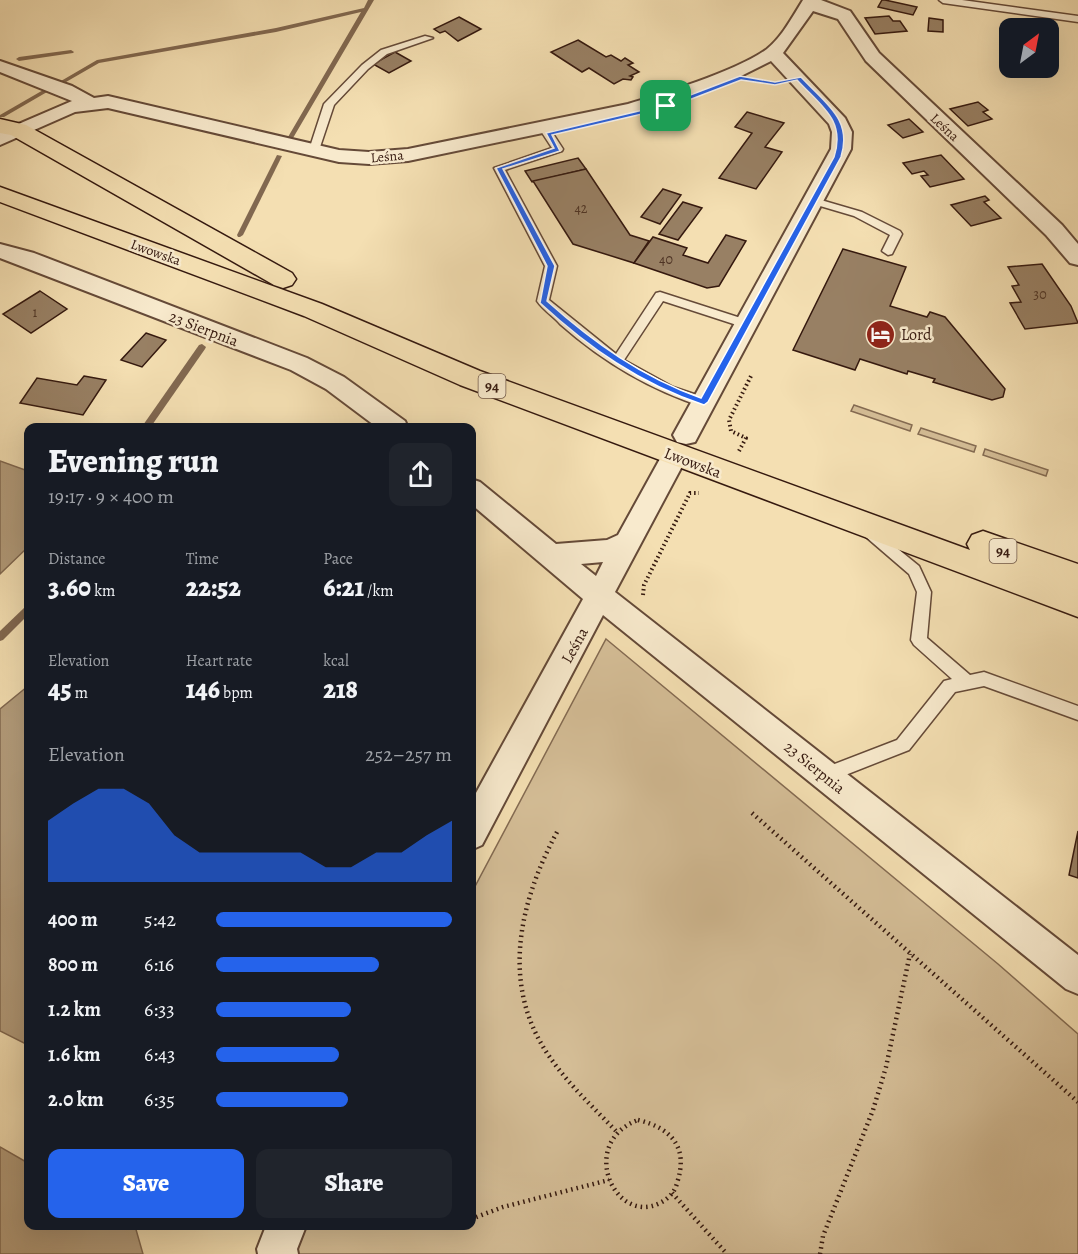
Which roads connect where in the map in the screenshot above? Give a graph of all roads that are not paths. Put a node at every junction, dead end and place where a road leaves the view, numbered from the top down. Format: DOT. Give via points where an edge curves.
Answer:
graph roads {
  1 [pos="943,0"];
  2 [pos="811,2"];
  3 [pos="1078,19"];
  4 [pos="428,38"];
  5 [pos="773,53"];
  6 [pos="0,66"];
  7 [pos="89,103"];
  8 [pos="544,128"];
  9 [pos="6,132"];
  10 [pos="314,150"];
  11 [pos="0,194"];
  12 [pos="814,201"];
  13 [pos="0,251"];
  14 [pos="888,251"];
  15 [pos="1078,258"];
  16 [pos="313,310"];
  17 [pos="746,324"];
  18 [pos="397,335"];
  19 [pos="617,362"];
  20 [pos="704,402"];
  21 [pos="389,423"];
  22 [pos="681,445"];
  23 [pos="476,493"];
  24 [pos="854,521"];
  25 [pos="628,543"];
  26 [pos="553,555"];
  27 [pos="1078,578"];
  28 [pos="601,597"];
  29 [pos="1078,603"];
  30 [pos="967,682"];
  31 [pos="1078,713"];
  32 [pos="825,775"];
  33 [pos="476,824"];
  34 [pos="1078,977"];
  35 [pos="285,1230"];
  36 [pos="278,1254"];
  1 -- 3 [label="lane"];
  2 -- 5 [label="street, Leśna"];
  2 -- 15 [label="street, Leśna" via="844,15 872,57 1054,230"];
  4 -- 10 [label="lane" via="384,52 365,67 329,104"];
  5 -- 8 [label="street, Leśna" via="707,84 632,110"];
  5 -- 12 [label="street, Leśna" via="828,109 842,132 841,149"];
  6 -- 7 [label="street"];
  7 -- 9 [label="street, Leśna"];
  7 -- 10 [label="street, Leśna" via="128,105"];
  8 -- 10 [label="street, Leśna" via="383,158 356,158"];
  8 -- 19 [label="lane" via="558,149 500,168 551,266 543,301"];
  9 -- 18 [label="main road" via="246,261"];
  11 -- 16 [label="main road, Lwowska / 94"];
  12 -- 14 [label="lane" via="858,214 896,234"];
  12 -- 17 [label="street, Leśna"];
  13 -- 21 [label="street, 23 Sierpnia" via="299,364 335,383"];
  16 -- 18 [label="main road, Lwowska / 94"];
  16 -- 22 [label="main road, Lwowska / 94" via="470,378"];
  17 -- 19 [label="lane" via="660,296"];
  17 -- 20 [label="street, Leśna"];
  18 -- 22 [label="main road, Lwowska / 94"];
  19 -- 20 [label="lane" via="669,390"];
  20 -- 22 [label="street, Leśna"];
  22 -- 24 [label="main road, Lwowska / 94" via="727,474"];
  22 -- 25 [label="street, Leśna"];
  22 -- 27 [label="main road, Lwowska / 94"];
  23 -- 26 [label="street, 23 Sierpnia"];
  24 -- 29 [label="main road, Lwowska / 94"];
  24 -- 30 [label="lane" via="914,570 924,592 920,640"];
  25 -- 26 [label="street" via="609,551"];
  25 -- 28 [label="street, Leśna"];
  26 -- 28 [label="street, 23 Sierpnia"];
  28 -- 32 [label="street, 23 Sierpnia"];
  28 -- 33 [label="street, Leśna"];
  30 -- 31 [label="lane" via="984,679"];
  30 -- 32 [label="lane" via="950,686 903,745"];
  32 -- 34 [label="street, 23 Sierpnia"];
  35 -- 36 [label="street"];
}
